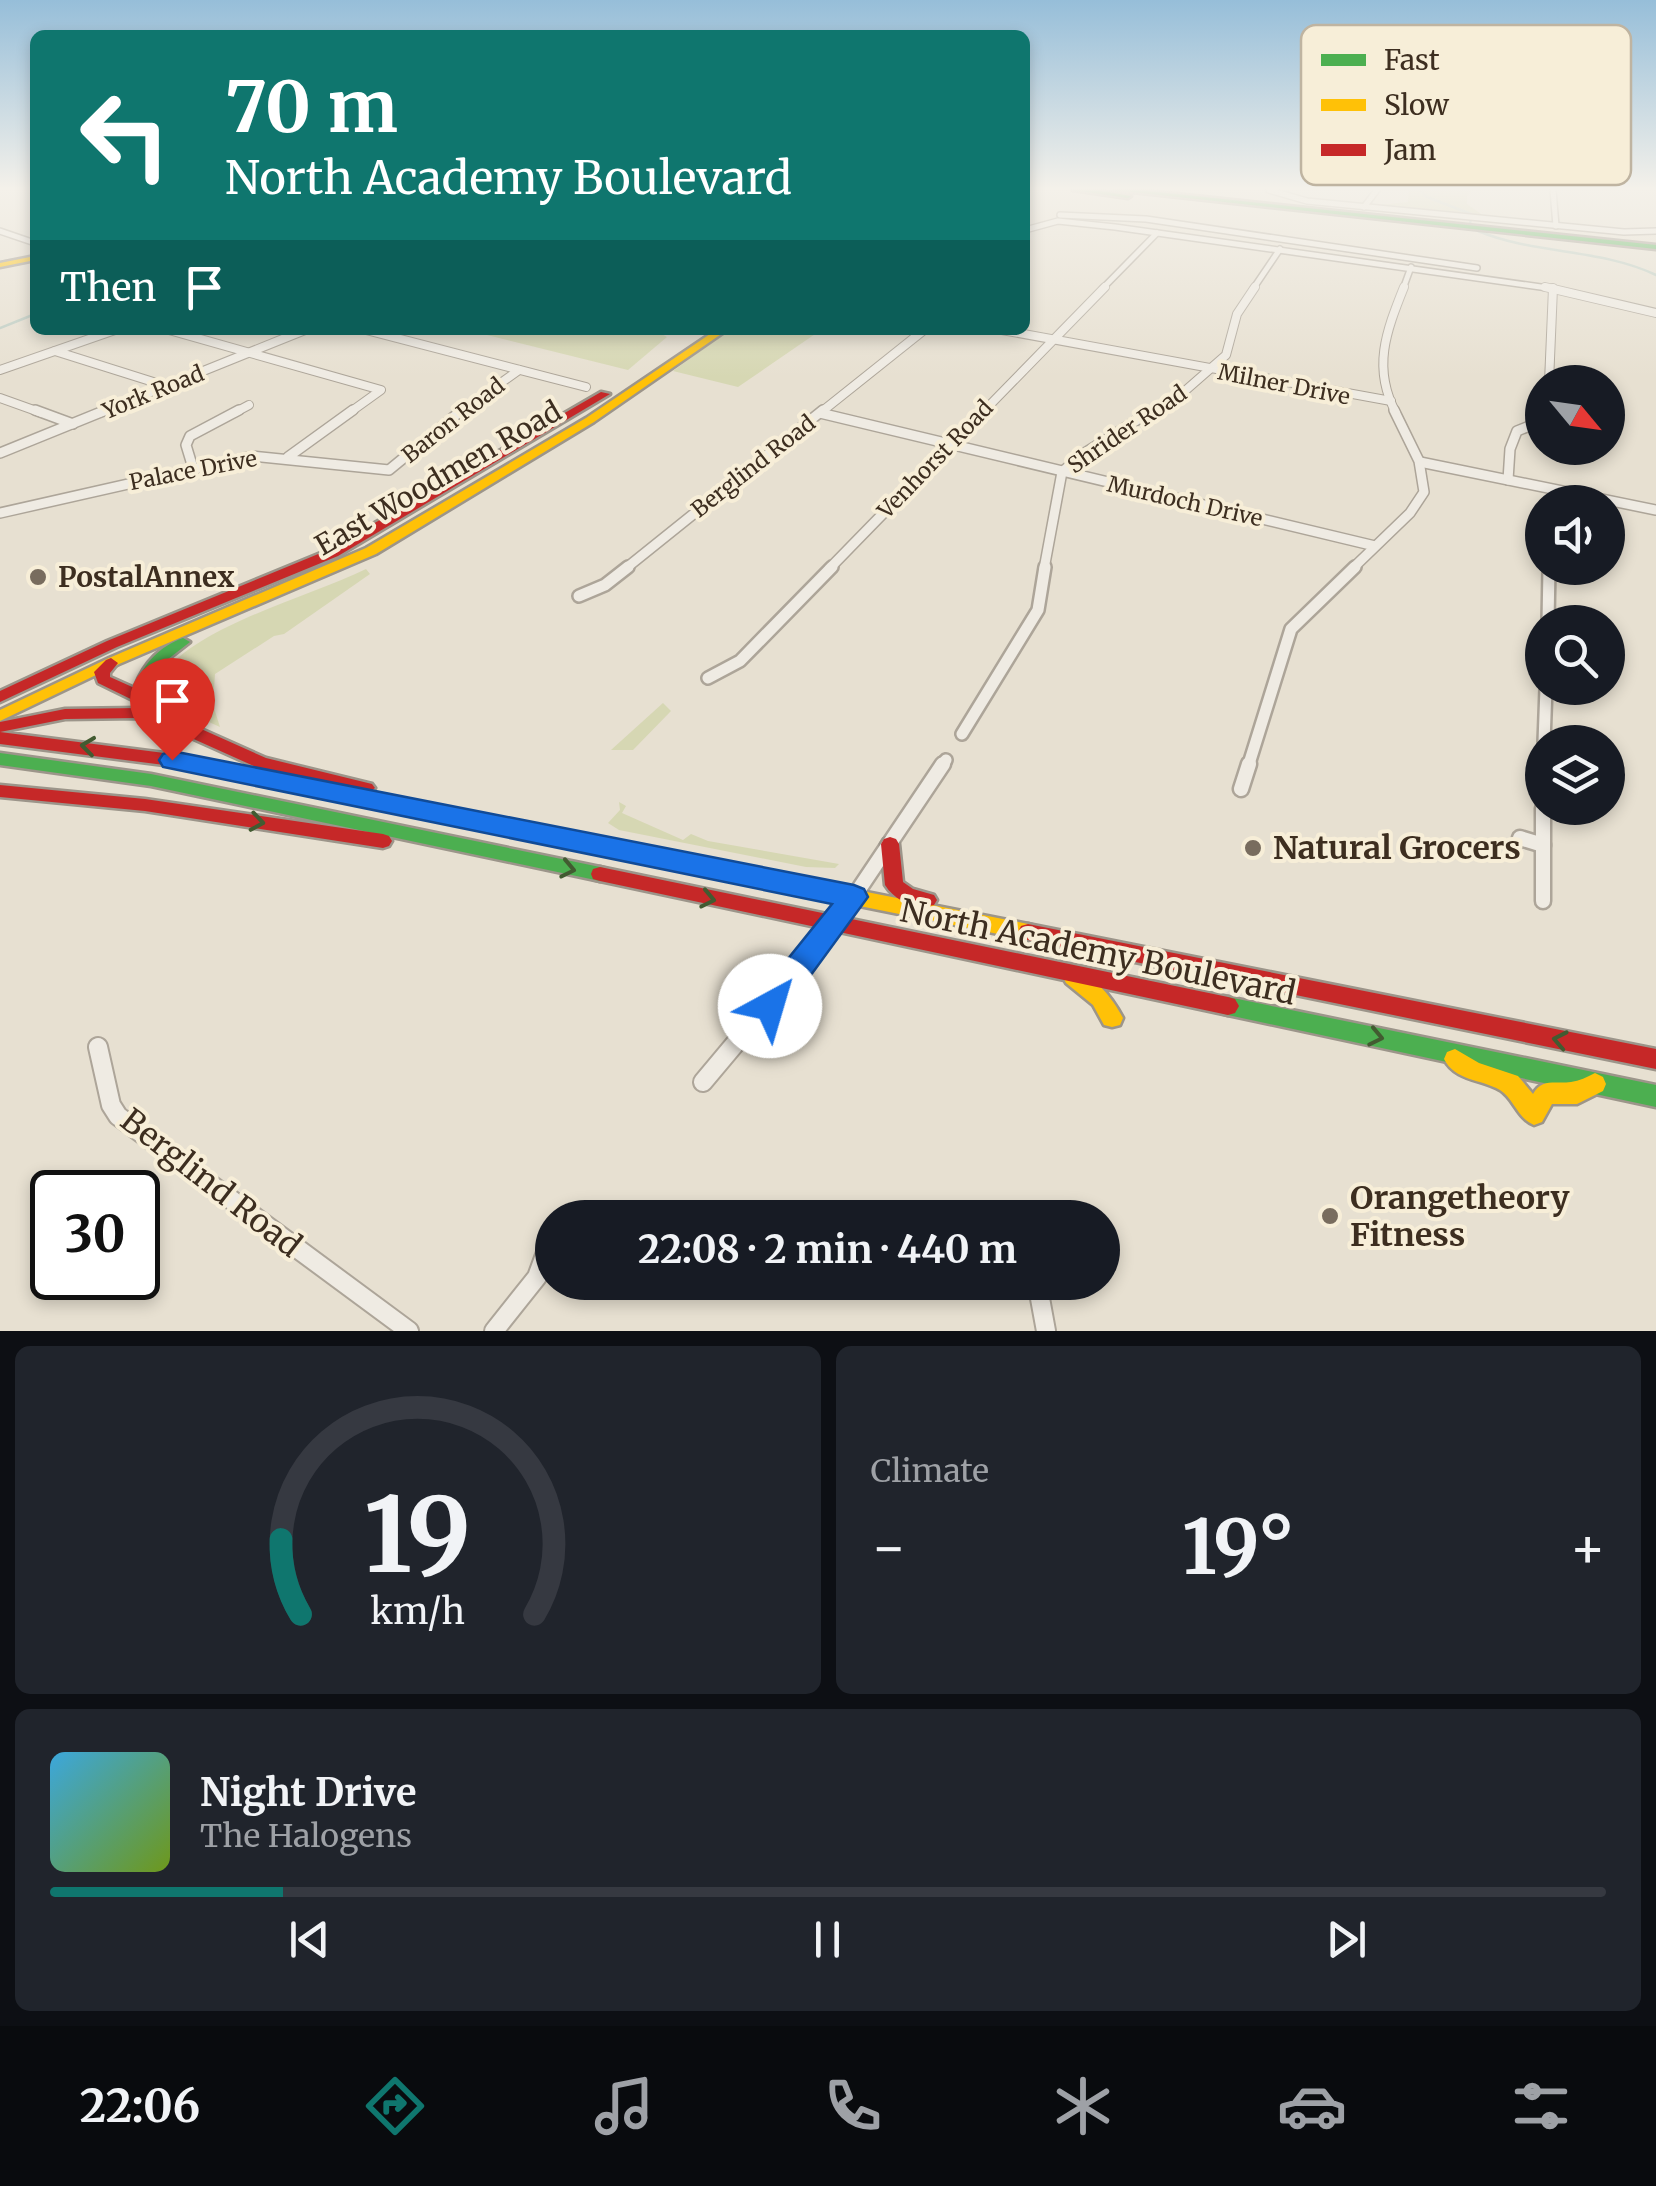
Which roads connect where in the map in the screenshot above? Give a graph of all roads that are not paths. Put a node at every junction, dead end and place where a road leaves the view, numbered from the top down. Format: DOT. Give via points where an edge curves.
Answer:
graph roads {
  1 [pos="1137,252"];
  2 [pos="1278,252"];
  3 [pos="1302,252"];
  4 [pos="1367,252"];
  5 [pos="30,256"];
  6 [pos="0,262"];
  7 [pos="1412,268"];
  8 [pos="1476,268"];
  9 [pos="1553,288"];
  10 [pos="1656,313"];
  11 [pos="101,335"];
  12 [pos="188,335"];
  13 [pos="293,335"];
  14 [pos="385,335"];
  15 [pos="695,335"];
  16 [pos="704,335"];
  17 [pos="715,335"];
  18 [pos="918,335"];
  19 [pos="1027,335"];
  20 [pos="1052,340"];
  21 [pos="56,351"];
  22 [pos="251,352"];
  23 [pos="679,361"];
  24 [pos="1550,365"];
  25 [pos="0,370"];
  26 [pos="518,370"];
  27 [pos="1211,370"];
  28 [pos="166,386"];
  29 [pos="586,387"];
  30 [pos="0,398"];
  31 [pos="1391,401"];
  32 [pos="249,405"];
  33 [pos="820,413"];
  34 [pos="72,424"];
  35 [pos="1525,428"];
  36 [pos="949,445"];
  37 [pos="0,454"];
  38 [pos="288,457"];
  39 [pos="1420,462"];
  40 [pos="192,468"];
  41 [pos="389,470"];
  42 [pos="1062,472"];
  43 [pos="1508,480"];
  44 [pos="1534,485"];
  45 [pos="1625,504"];
  46 [pos="1656,510"];
  47 [pos="0,513"];
  48 [pos="392,539"];
  49 [pos="351,544"];
  50 [pos="1375,546"];
  51 [pos="336,569"];
  52 [pos="579,596"];
  53 [pos="165,640"];
  54 [pos="114,661"];
  55 [pos="708,678"];
  56 [pos="0,694"];
  57 [pos="154,703"];
  58 [pos="0,715"];
  59 [pos="0,727"];
  60 [pos="962,734"];
  61 [pos="0,738"];
  62 [pos="219,743"];
  63 [pos="0,759"];
  64 [pos="946,760"];
  65 [pos="1240,789"];
  66 [pos="0,790"];
  67 [pos="1544,825"];
  68 [pos="492,827"];
  69 [pos="1520,838"];
  70 [pos="890,844"];
  71 [pos="1543,845"];
  72 [pos="524,860"];
  73 [pos="854,897"];
  74 [pos="1543,901"];
  75 [pos="835,925"];
  76 [pos="1052,938"];
  77 [pos="1068,973"];
  78 [pos="1150,990"];
  79 [pos="1351,998"];
  80 [pos="1309,1023"];
  81 [pos="98,1047"];
  82 [pos="1447,1052"];
  83 [pos="1656,1059"];
  84 [pos="702,1082"];
  85 [pos="1596,1083"];
  86 [pos="1656,1096"];
  87 [pos="535,1280"];
  88 [pos="1040,1300"];
  89 [pos="408,1331"];
  90 [pos="494,1331"];
  91 [pos="1046,1331"];
  1 -- 20 [label="street, Venhorst Road"];
  2 -- 27 [label="street, Shrider Road" via="1237,314 1230,351"];
  3 -- 7 [label="street"];
  4 -- 8 [label="street"];
  5 -- 6 [label="main road"];
  7 -- 9 [label="street"];
  7 -- 31 [label="street" via="1382,359"];
  9 -- 10 [label="street"];
  9 -- 24 [label="street"];
  11 -- 21 [label="street"];
  12 -- 22 [label="street"];
  13 -- 22 [label="street, York Road"];
  14 -- 26 [label="street"];
  15 -- 49 [label="main road, East Woodmen Road"];
  16 -- 23 [label="main road"];
  17 -- 23 [label="main road, East Woodmen Road"];
  18 -- 33 [label="street, Berglind Road"];
  19 -- 20 [label="street, Milner Drive"];
  20 -- 27 [label="street, Milner Drive"];
  20 -- 36 [label="street, Venhorst Road"];
  21 -- 25 [label="street"];
  21 -- 28 [label="street"];
  22 -- 28 [label="street, York Road"];
  22 -- 38 [label="street" via="380,390"];
  23 -- 48 [label="main road, East Woodmen Road"];
  26 -- 29 [label="street"];
  26 -- 41 [label="street, Baron Road"];
  27 -- 31 [label="street, Milner Drive"];
  27 -- 42 [label="street, Shrider Road"];
  28 -- 34 [label="street, York Road"];
  30 -- 34 [label="street"];
  31 -- 39 [label="street"];
  32 -- 40 [label="street" via="190,436"];
  33 -- 36 [label="street, Murdoch Drive"];
  33 -- 52 [label="street, Berglind Road" via="605,584"];
  34 -- 37 [label="street, York Road"];
  35 -- 43 [label="street" via="1510,449"];
  36 -- 42 [label="street, Murdoch Drive"];
  36 -- 55 [label="street, Venhorst Road" via="740,661"];
  38 -- 40 [label="street, Palace Drive" via="252,456"];
  38 -- 41 [label="street, Palace Drive"];
  39 -- 43 [label="street"];
  39 -- 50 [label="street" via="1420,500"];
  40 -- 47 [label="street, Palace Drive"];
  42 -- 50 [label="street, Murdoch Drive"];
  42 -- 60 [label="street, Shrider Road" via="1038,610"];
  43 -- 44 [label="street"];
  45 -- 46 [label="street"];
  48 -- 49 [label="main road"];
  48 -- 51 [label="main road, East Woodmen Road"];
  49 -- 53 [label="main road" via="350,553"];
  49 -- 56 [label="main road, East Woodmen Road"];
  50 -- 65 [label="street" via="1291,630"];
  51 -- 53 [label="main road, East Woodmen Road"];
  51 -- 57 [label="main road" via="161,656 143,680"];
  53 -- 54 [label="main road, East Woodmen Road"];
  54 -- 57 [label="main road" via="103,680"];
  54 -- 58 [label="main road, East Woodmen Road"];
  57 -- 62 [label="main road"];
  59 -- 62 [label="main road" via="103,711 139,713"];
  68 -- 61 [label="main road, North Academy Boulevard, one-way" via="140,754"];
  62 -- 68 [label="main road" via="262,764 424,802"];
  63 -- 72 [label="main road, North Academy Boulevard" via="150,780"];
  64 -- 70 [label="street"];
  66 -- 72 [label="main road, one-way"];
  67 -- 71 [label="street"];
  68 -- 73 [label="main road, North Academy Boulevard"];
  69 -- 71 [label="street"];
  70 -- 73 [label="street"];
  70 -- 76 [label="main road" via="892,882 902,893 1010,917"];
  71 -- 74 [label="street"];
  72 -- 75 [label="main road, North Academy Boulevard, one-way"];
  73 -- 75 [label="street"];
  73 -- 76 [label="main road, North Academy Boulevard"];
  75 -- 77 [label="main road, North Academy Boulevard"];
  75 -- 84 [label="street"];
  76 -- 79 [label="main road, North Academy Boulevard"];
  77 -- 78 [label="main road, North Academy Boulevard"];
  77 -- 78 [label="main road" via="1112,1018 1120,1002"];
  78 -- 80 [label="main road, North Academy Boulevard"];
  79 -- 80 [label="main road" via="1343,1010"];
  83 -- 79 [label="main road, North Academy Boulevard, one-way"];
  80 -- 82 [label="main road, North Academy Boulevard, one-way"];
  81 -- 89 [label="street, Berglind Road" via="118,1116"];
  82 -- 85 [label="main road, North Academy Boulevard"];
  82 -- 85 [label="main road" via="1473,1071 1510,1083 1534,1114 1546,1093 1577,1093"];
  85 -- 86 [label="main road, North Academy Boulevard"];
  87 -- 90 [label="street"];
  88 -- 91 [label="street"];
}
